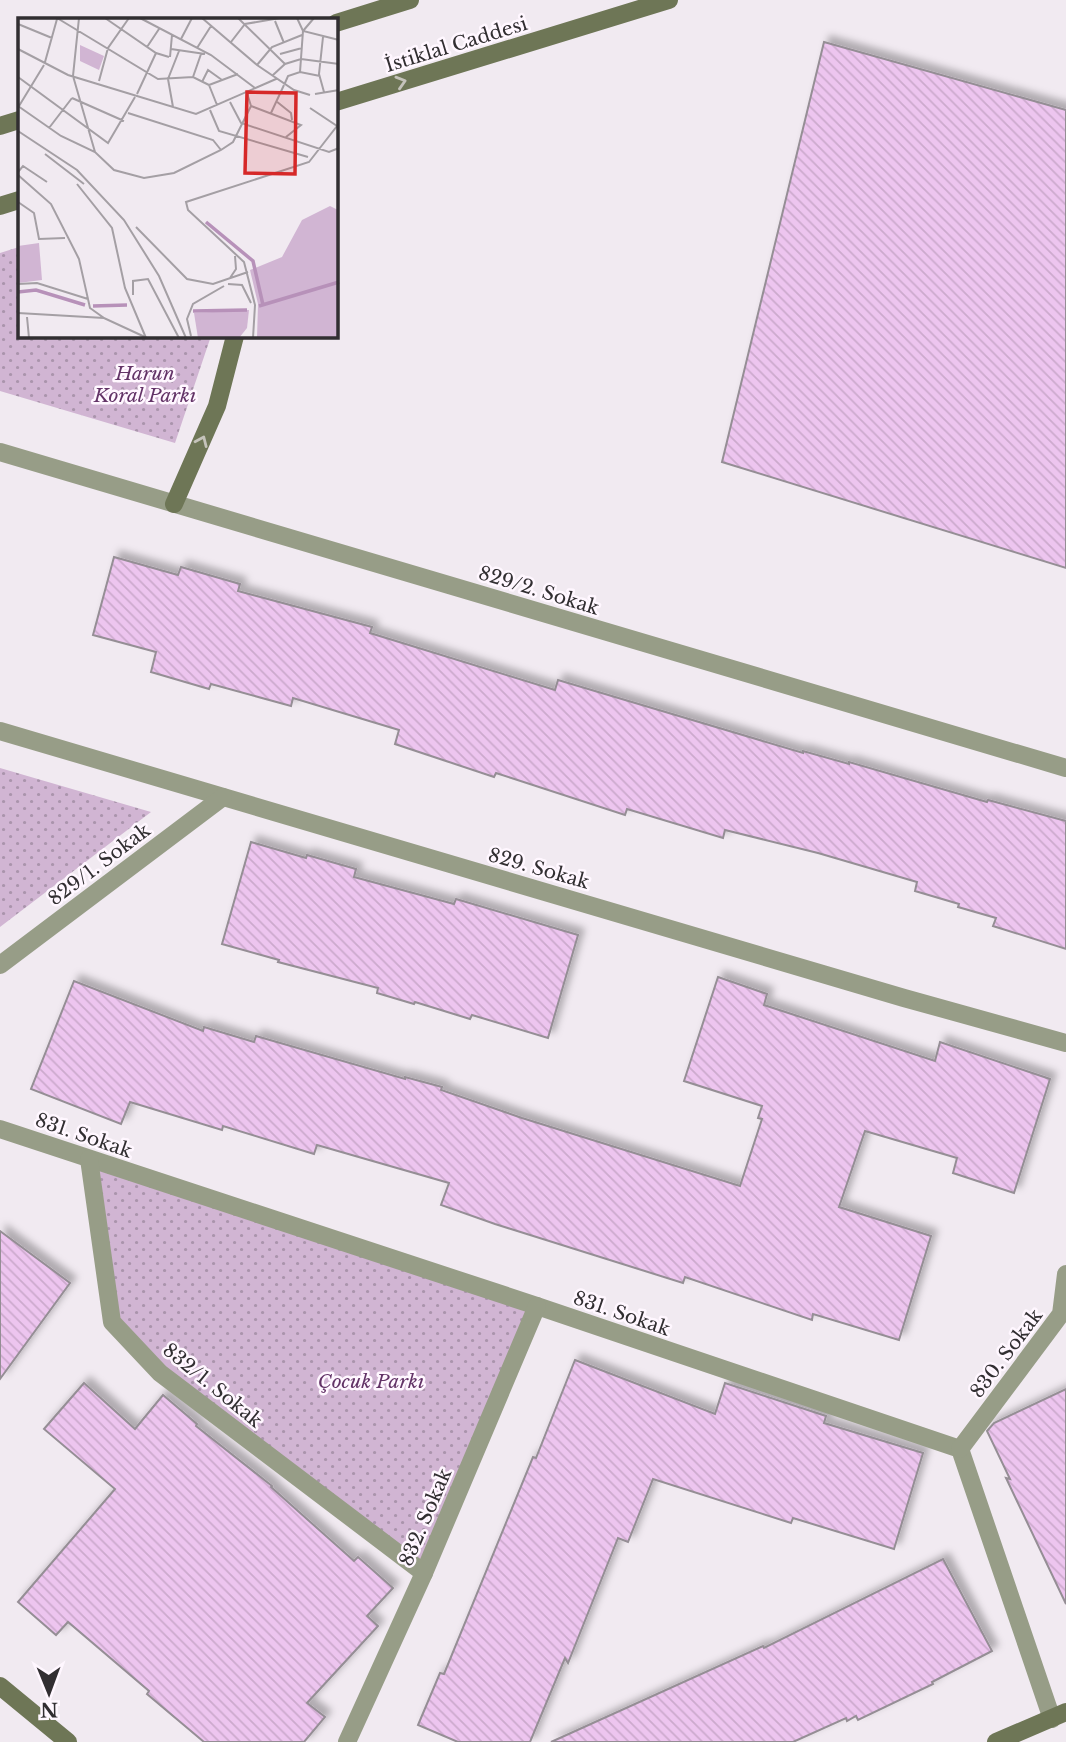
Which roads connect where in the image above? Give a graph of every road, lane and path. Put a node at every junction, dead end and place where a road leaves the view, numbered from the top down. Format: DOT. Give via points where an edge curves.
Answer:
graph roads {
  1 [pos="410,0"];
  2 [pos="669,0"];
  3 [pos="338,22"];
  4 [pos="338,101"];
  5 [pos="18,120"];
  6 [pos="0,126"];
  7 [pos="18,200"];
  8 [pos="0,206"];
  9 [pos="234,338"];
  10 [pos="0,452"];
  11 [pos="174,504"];
  12 [pos="0,731"];
  13 [pos="1066,768"];
  14 [pos="223,797"];
  15 [pos="0,965"];
  16 [pos="1066,1043"];
  17 [pos="0,1129"];
  18 [pos="89,1159"];
  19 [pos="1066,1274"];
  20 [pos="537,1306"];
  21 [pos="960,1449"];
  22 [pos="424,1573"];
  23 [pos="0,1686"];
  24 [pos="1059,1715"];
  25 [pos="68,1742"];
  26 [pos="347,1742"];
  27 [pos="996,1742"];
  1 -- 3 [label="main road"];
  4 -- 2 [label="main road, İstiklal Caddesi, one-way"];
  5 -- 6 [label="main road"];
  7 -- 8 [label="main road"];
  11 -- 9 [label="main road, one-way" via="217,406"];
  10 -- 11 [label="street, 829/2. Sokak"];
  11 -- 13 [label="street, 829/2. Sokak"];
  12 -- 14 [label="street, 829. Sokak"];
  14 -- 15 [label="street, 829/1. Sokak"];
  14 -- 16 [label="street, 829. Sokak"];
  17 -- 18 [label="street, 831. Sokak"];
  18 -- 20 [label="street, 831. Sokak"];
  18 -- 22 [label="street, 832/1. Sokak" via="112,1322 160,1373"];
  19 -- 21 [label="street, 830. Sokak" via="1061,1314"];
  20 -- 21 [label="street, 831. Sokak"];
  20 -- 22 [label="street, 832. Sokak"];
  21 -- 24 [label="street"];
  22 -- 26 [label="street, 832. Sokak"];
  23 -- 25 [label="main road"];
  24 -- 27 [label="main road"];
}
